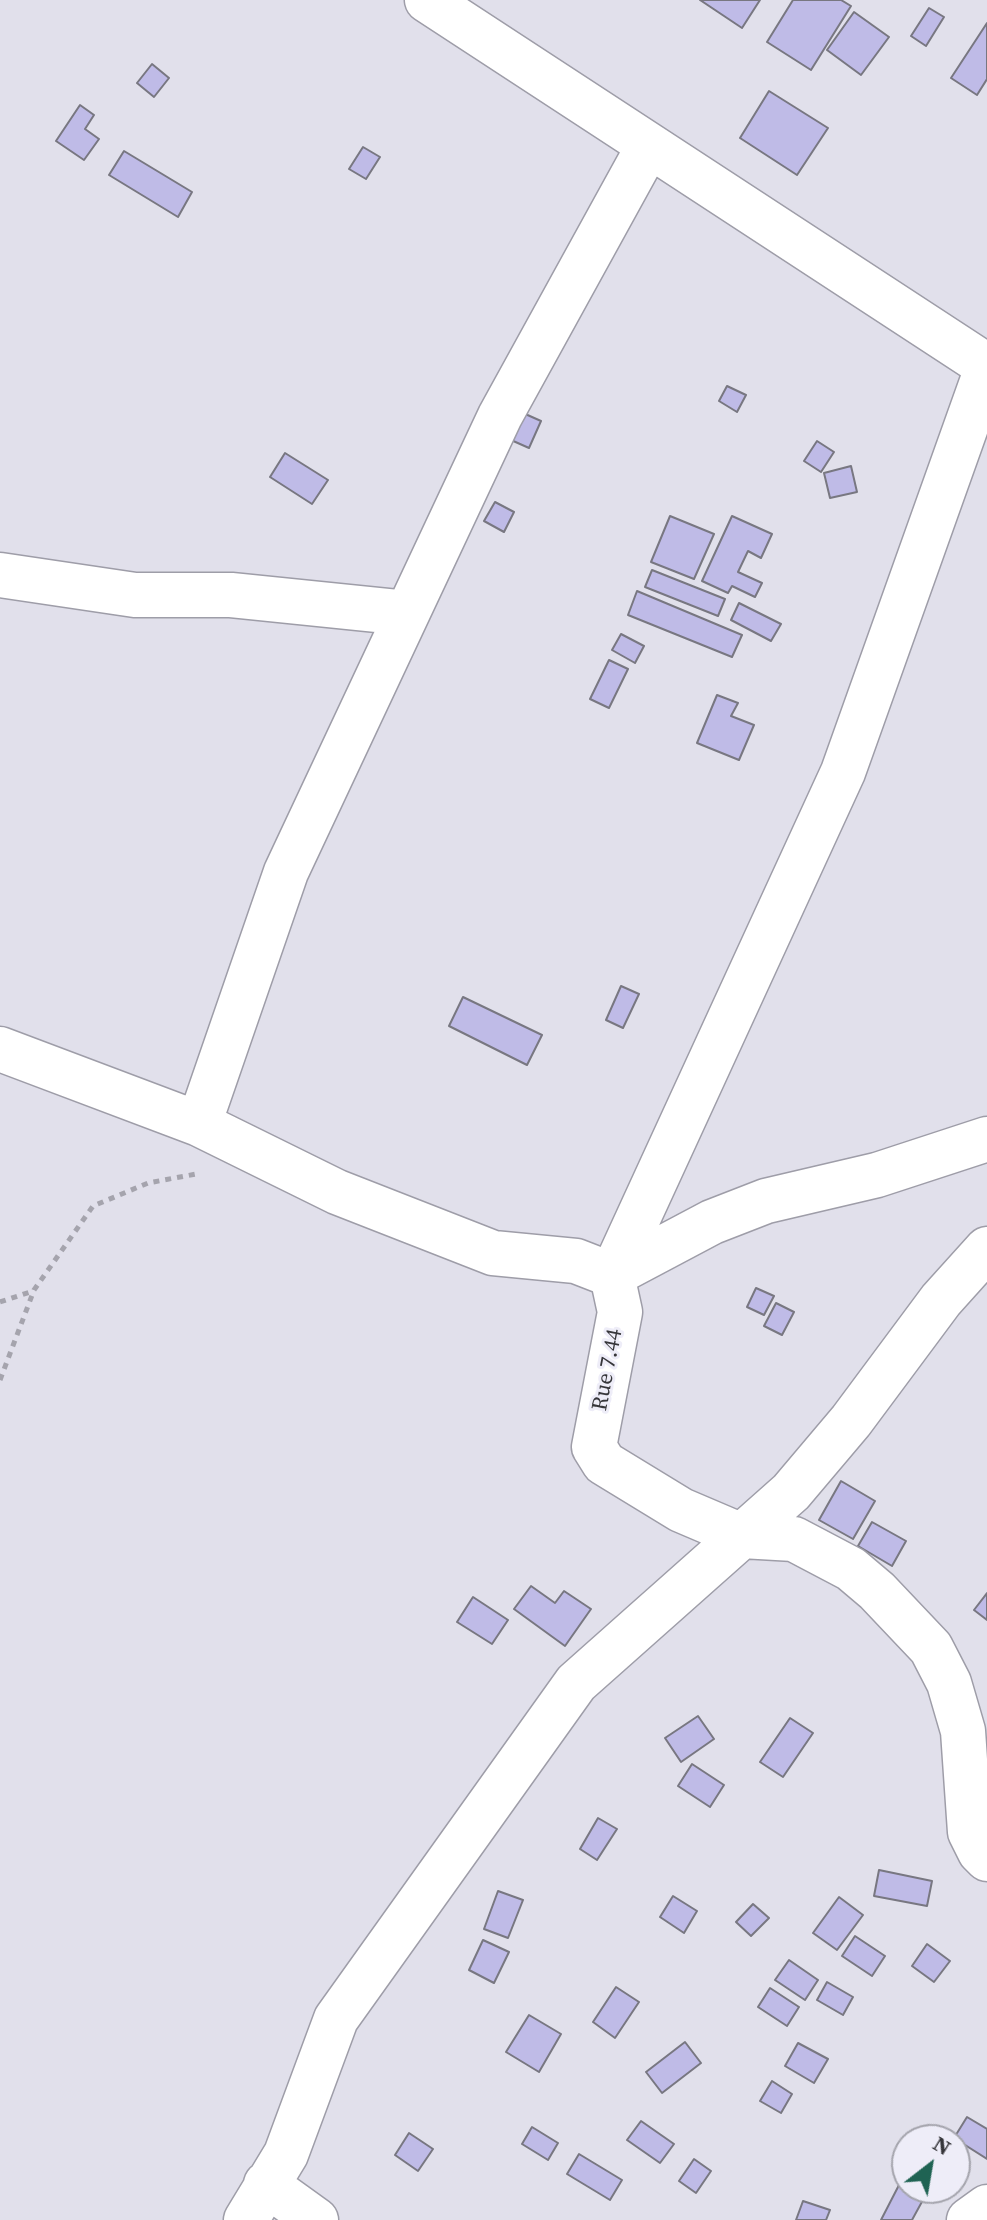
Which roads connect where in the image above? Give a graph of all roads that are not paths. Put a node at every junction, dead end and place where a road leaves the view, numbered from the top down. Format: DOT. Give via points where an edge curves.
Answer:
graph roads {
  1 [pos="427,0"];
  2 [pos="648,147"];
  3 [pos="987,367"];
  4 [pos="0,575"];
  5 [pos="407,613"];
  6 [pos="0,1049"];
  7 [pos="199,1124"];
  8 [pos="987,1139"];
  9 [pos="987,1249"];
  10 [pos="612,1275"];
  11 [pos="742,1536"];
  12 [pos="987,1859"];
  13 [pos="256,2202"];
  14 [pos="987,2207"];
  15 [pos="316,2220"];
  16 [pos="969,2220"];
  1 -- 2 [label="street"];
  2 -- 3 [label="street"];
  2 -- 5 [label="street" via="500,416"];
  3 -- 10 [label="street" via="843,772"];
  4 -- 5 [label="street" via="135,595 231,595"];
  5 -- 7 [label="street" via="286,872"];
  6 -- 7 [label="street"];
  7 -- 10 [label="street" via="337,1192 493,1253 576,1261"];
  8 -- 10 [label="street" via="877,1175 766,1201 712,1222"];
  9 -- 11 [label="street" via="791,1492"];
  10 -- 11 [label="street, Rue 7.44" via="620,1312 594,1447 604,1463 681,1510"];
  11 -- 12 [label="street, Rue 7.44" via="794,1539 851,1569 931,1648 949,1683 963,1731 970,1832"];
  11 -- 13 [label="street" via="576,1683 336,2019 286,2154"];
  13 -- 15 [label="street"];
  14 -- 16 [label="street"];
}
